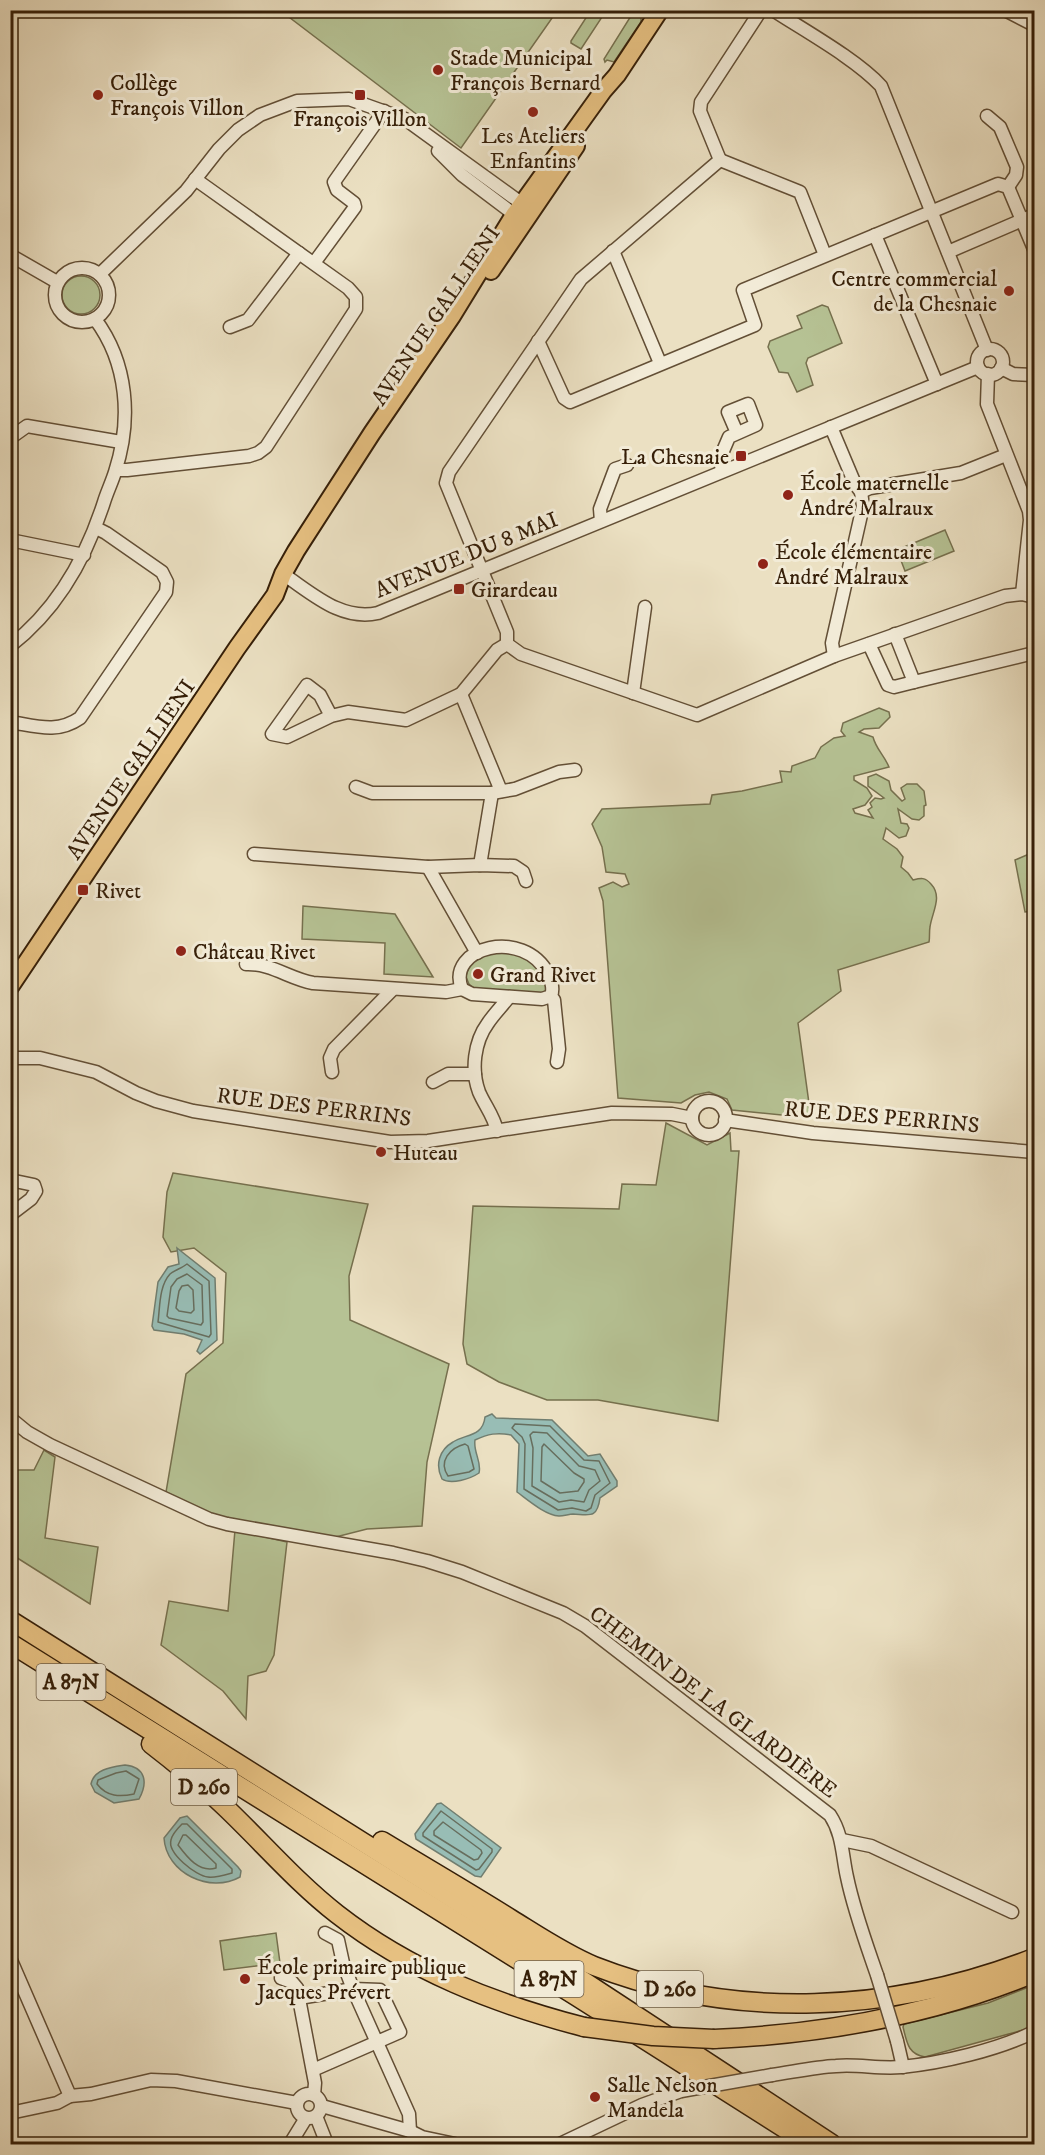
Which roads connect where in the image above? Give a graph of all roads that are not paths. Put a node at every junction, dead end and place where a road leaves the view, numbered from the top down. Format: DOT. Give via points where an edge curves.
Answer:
graph roads {
  1 [pos="660,10"];
  2 [pos="761,10"];
  3 [pos="773,10"];
  4 [pos="1005,10"];
  5 [pos="1035,25"];
  6 [pos="384,111"];
  7 [pos="987,116"];
  8 [pos="720,160"];
  9 [pos="195,179"];
  10 [pos="1008,187"];
  11 [pos="931,212"];
  12 [pos="523,213"];
  13 [pos="1029,218"];
  14 [pos="875,235"];
  15 [pos="1035,249"];
  16 [pos="613,251"];
  17 [pos="948,252"];
  18 [pos="299,253"];
  19 [pos="10,255"];
  20 [pos="825,255"];
  21 [pos="314,263"];
  22 [pos="100,274"];
  23 [pos="57,282"];
  24 [pos="95,319"];
  25 [pos="230,327"];
  26 [pos="538,341"];
  27 [pos="987,350"];
  28 [pos="660,363"];
  29 [pos="1001,368"];
  30 [pos="983,371"];
  31 [pos="1035,375"];
  32 [pos="937,384"];
  33 [pos="831,427"];
  34 [pos="737,433"];
  35 [pos="13,436"];
  36 [pos="121,442"];
  37 [pos="1006,454"];
  38 [pos="627,465"];
  39 [pos="116,470"];
  40 [pos="722,471"];
  41 [pos="861,492"];
  42 [pos="1032,510"];
  43 [pos="601,521"];
  44 [pos="96,528"];
  45 [pos="10,540"];
  46 [pos="84,555"];
  47 [pos="483,571"];
  48 [pos="283,574"];
  49 [pos="1028,595"];
  50 [pos="645,607"];
  51 [pos="895,634"];
  52 [pos="507,644"];
  53 [pos="869,644"];
  54 [pos="10,646"];
  55 [pos="1035,653"];
  56 [pos="834,656"];
  57 [pos="914,682"];
  58 [pos="633,693"];
  59 [pos="461,694"];
  60 [pos="331,716"];
  61 [pos="10,722"];
  62 [pos="575,770"];
  63 [pos="356,787"];
  64 [pos="496,792"];
  65 [pos="254,854"];
  66 [pos="480,865"];
  67 [pos="428,867"];
  68 [pos="526,881"];
  69 [pos="477,953"];
  70 [pos="246,964"];
  71 [pos="10,970"];
  72 [pos="10,987"];
  73 [pos="393,989"];
  74 [pos="462,989"];
  75 [pos="551,996"];
  76 [pos="509,997"];
  77 [pos="10,1058"];
  78 [pos="557,1062"];
  79 [pos="332,1072"];
  80 [pos="474,1074"];
  81 [pos="433,1082"];
  82 [pos="692,1119"];
  83 [pos="725,1120"];
  84 [pos="497,1131"];
  85 [pos="1035,1152"];
  86 [pos="10,1180"];
  87 [pos="10,1215"];
  88 [pos="10,1418"];
  89 [pos="10,1620"];
  90 [pos="10,1643"];
  91 [pos="131,1720"];
  92 [pos="337,1828"];
  93 [pos="842,1840"];
  94 [pos="1012,1912"];
  95 [pos="325,1933"];
  96 [pos="10,1958"];
  97 [pos="1035,1958"];
  98 [pos="1035,1973"];
  99 [pos="281,1978"];
  100 [pos="353,1989"];
  101 [pos="299,1998"];
  102 [pos="1035,2032"];
  103 [pos="377,2042"];
  104 [pos="903,2067"];
  105 [pos="313,2070"];
  106 [pos="314,2095"];
  107 [pos="70,2096"];
  108 [pos="297,2103"];
  109 [pos="10,2113"];
  110 [pos="314,2114"];
  111 [pos="410,2131"];
  112 [pos="290,2145"];
  113 [pos="327,2145"];
  114 [pos="455,2145"];
  115 [pos="560,2145"];
  116 [pos="809,2145"];
  117 [pos="832,2145"];
  1 -- 12 [label="main road, AVENUE GALLIENI"];
  2 -- 8 [label="street" via="701,102 700,111"];
  3 -- 11 [label="street" via="881,86"];
  4 -- 5 [label="street"];
  6 -- 9 [label="street" via="349,99 297,101 260,115 238,130"];
  6 -- 12 [label="street" via="412,122"];
  6 -- 21 [label="street" via="334,182 355,207"];
  7 -- 10 [label="street" via="1000,127 1017,167"];
  8 -- 16 [label="street"];
  8 -- 20 [label="street" via="800,192"];
  9 -- 18 [label="street"];
  9 -- 22 [label="street"];
  10 -- 11 [label="street" via="998,184"];
  10 -- 13 [label="street"];
  11 -- 14 [label="street"];
  11 -- 17 [label="street"];
  12 -- 48 [label="main road, AVENUE GALLIENI" via="372,433"];
  13 -- 15 [label="street"];
  13 -- 17 [label="street"];
  14 -- 20 [label="street"];
  14 -- 32 [label="street"];
  16 -- 26 [label="street" via="581,279"];
  16 -- 28 [label="street"];
  17 -- 27 [label="street"];
  18 -- 21 [label="street"];
  18 -- 25 [label="street" via="248,320"];
  19 -- 23 [label="street"];
  20 -- 28 [label="street" via="743,290 755,325"];
  21 -- 39 [label="street" via="348,288 356,297 356,309 266,447 249,456"];
  22 -- 23 [label="street" via="82,267 63,274"];
  22 -- 24 [label="street" via="109,298 102,314"];
  23 -- 24 [label="street" via="55,302 66,318 76,322"];
  24 -- 36 [label="street" via="107,335 123,380"];
  26 -- 28 [label="street" via="564,398 570,402"];
  26 -- 47 [label="street" via="449,472 446,483"];
  27 -- 29 [label="street" via="1000,354"];
  27 -- 30 [label="street" via="978,358"];
  29 -- 30 [label="street" via="995,373"];
  29 -- 31 [label="street" via="1013,374"];
  30 -- 32 [label="street, AVENUE DU 8 MAI"];
  30 -- 37 [label="street" via="987,404"];
  32 -- 33 [label="street, AVENUE DU 8 MAI"];
  33 -- 40 [label="street, AVENUE DU 8 MAI"];
  33 -- 41 [label="street"];
  34 -- 40 [label="street" via="729,437 720,458"];
  35 -- 36 [label="street" via="27,426"];
  36 -- 39 [label="street"];
  37 -- 41 [label="street" via="961,473"];
  37 -- 42 [label="street"];
  38 -- 43 [label="street" via="615,469 600,509"];
  39 -- 44 [label="street"];
  40 -- 43 [label="street, AVENUE DU 8 MAI"];
  41 -- 56 [label="street" via="863,506 832,643"];
  42 -- 49 [label="street"];
  43 -- 47 [label="street, AVENUE DU 8 MAI"];
  44 -- 46 [label="street"];
  44 -- 61 [label="street" via="162,572 166,592 80,718 69,726 55,728"];
  45 -- 46 [label="street"];
  46 -- 54 [label="street" via="52,606"];
  47 -- 48 [label="street, AVENUE DU 8 MAI" via="378,613 363,615 339,610"];
  47 -- 52 [label="street" via="507,632"];
  48 -- 71 [label="main road, AVENUE GALLIENI" via="268,590"];
  48 -- 72 [label="main road, AVENUE GALLIENI" via="275,596"];
  49 -- 51 [label="street" via="1005,596"];
  50 -- 58 [label="street"];
  51 -- 53 [label="street"];
  51 -- 57 [label="street"];
  52 -- 58 [label="street" via="521,654"];
  52 -- 59 [label="street" via="497,650"];
  53 -- 56 [label="street"];
  53 -- 57 [label="street" via="888,685"];
  55 -- 57 [label="street"];
  56 -- 58 [label="street" via="697,715"];
  59 -- 60 [label="street" via="406,720 348,712"];
  59 -- 64 [label="street"];
  60 -- 60 [label="street" via="286,737 272,734 307,685 320,694"];
  62 -- 64 [label="street"];
  63 -- 64 [label="street" via="372,793"];
  64 -- 66 [label="street"];
  65 -- 67 [label="street"];
  66 -- 67 [label="street"];
  66 -- 68 [label="street" via="514,867"];
  67 -- 69 [label="street"];
  69 -- 74 [label="street" via="462,969"];
  69 -- 75 [label="street" via="508,946 531,955 548,973"];
  70 -- 73 [label="street" via="261,964 313,983"];
  73 -- 74 [label="street"];
  73 -- 79 [label="street" via="334,1049 330,1058"];
  74 -- 76 [label="street" via="472,994"];
  75 -- 76 [label="street"];
  75 -- 78 [label="street" via="559,1049"];
  76 -- 80 [label="street" via="482,1032"];
  77 -- 84 [label="street, RUE DES PERRINS" via="40,1058 96,1072 136,1093 193,1111 390,1142"];
  80 -- 81 [label="street" via="448,1074"];
  80 -- 84 [label="street"];
  82 -- 83 [label="street" via="695,1129 711,1135 721,1130"];
  82 -- 83 [label="street" via="699,1105 709,1102 723,1109"];
  82 -- 84 [label="street, RUE DES PERRINS" via="672,1114 612,1113"];
  83 -- 85 [label="street, RUE DES PERRINS" via="813,1133"];
  86 -- 87 [label="street" via="34,1185 36,1191"];
  88 -- 93 [label="street, CHEMIN DE LA GLARDIÈRE" via="50,1445 209,1519 427,1561 563,1613 830,1815"];
  89 -- 92 [label="highway, A 87N"];
  90 -- 91 [label="highway, A 87N"];
  91 -- 98 [label="highway, D 260, bridge" via="152,1744 199,1782 302,1884 337,1913 404,1959 469,1991 532,2014 584,2027 653,2036 714,2039 796,2033 908,2014 1000,1988"];
  91 -- 116 [label="highway, A 87N" via="576,1995"];
  92 -- 97 [label="highway, D 260" via="379,1839 592,1965 672,1989 759,2002 867,2001 942,1987"];
  92 -- 117 [label="highway, A 87N" via="585,1982"];
  93 -- 94 [label="street" via="871,1846"];
  93 -- 104 [label="street, CHEMIN DE LA GLARDIÈRE, bridge" via="847,1876"];
  95 -- 100 [label="street" via="338,1940"];
  96 -- 107 [label="street"];
  99 -- 101 [label="street" via="292,1982"];
  100 -- 101 [label="street"];
  100 -- 103 [label="street"];
  100 -- 103 [label="street" via="380,1990 400,2032"];
  101 -- 105 [label="street"];
  102 -- 104 [label="street" via="993,2048"];
  103 -- 105 [label="street"];
  103 -- 111 [label="street" via="409,2114"];
  104 -- 115 [label="street, bridge" via="838,2066 681,2091 642,2105"];
  105 -- 106 [label="street"];
  106 -- 108 [label="street" via="302,2096"];
  106 -- 110 [label="street" via="319,2099"];
  107 -- 108 [label="street" via="151,2080"];
  107 -- 109 [label="street" via="57,2103"];
  108 -- 110 [label="street" via="299,2114"];
  110 -- 111 [label="street"];
  110 -- 112 [label="street"];
  110 -- 113 [label="street"];
  111 -- 114 [label="street"];
}
